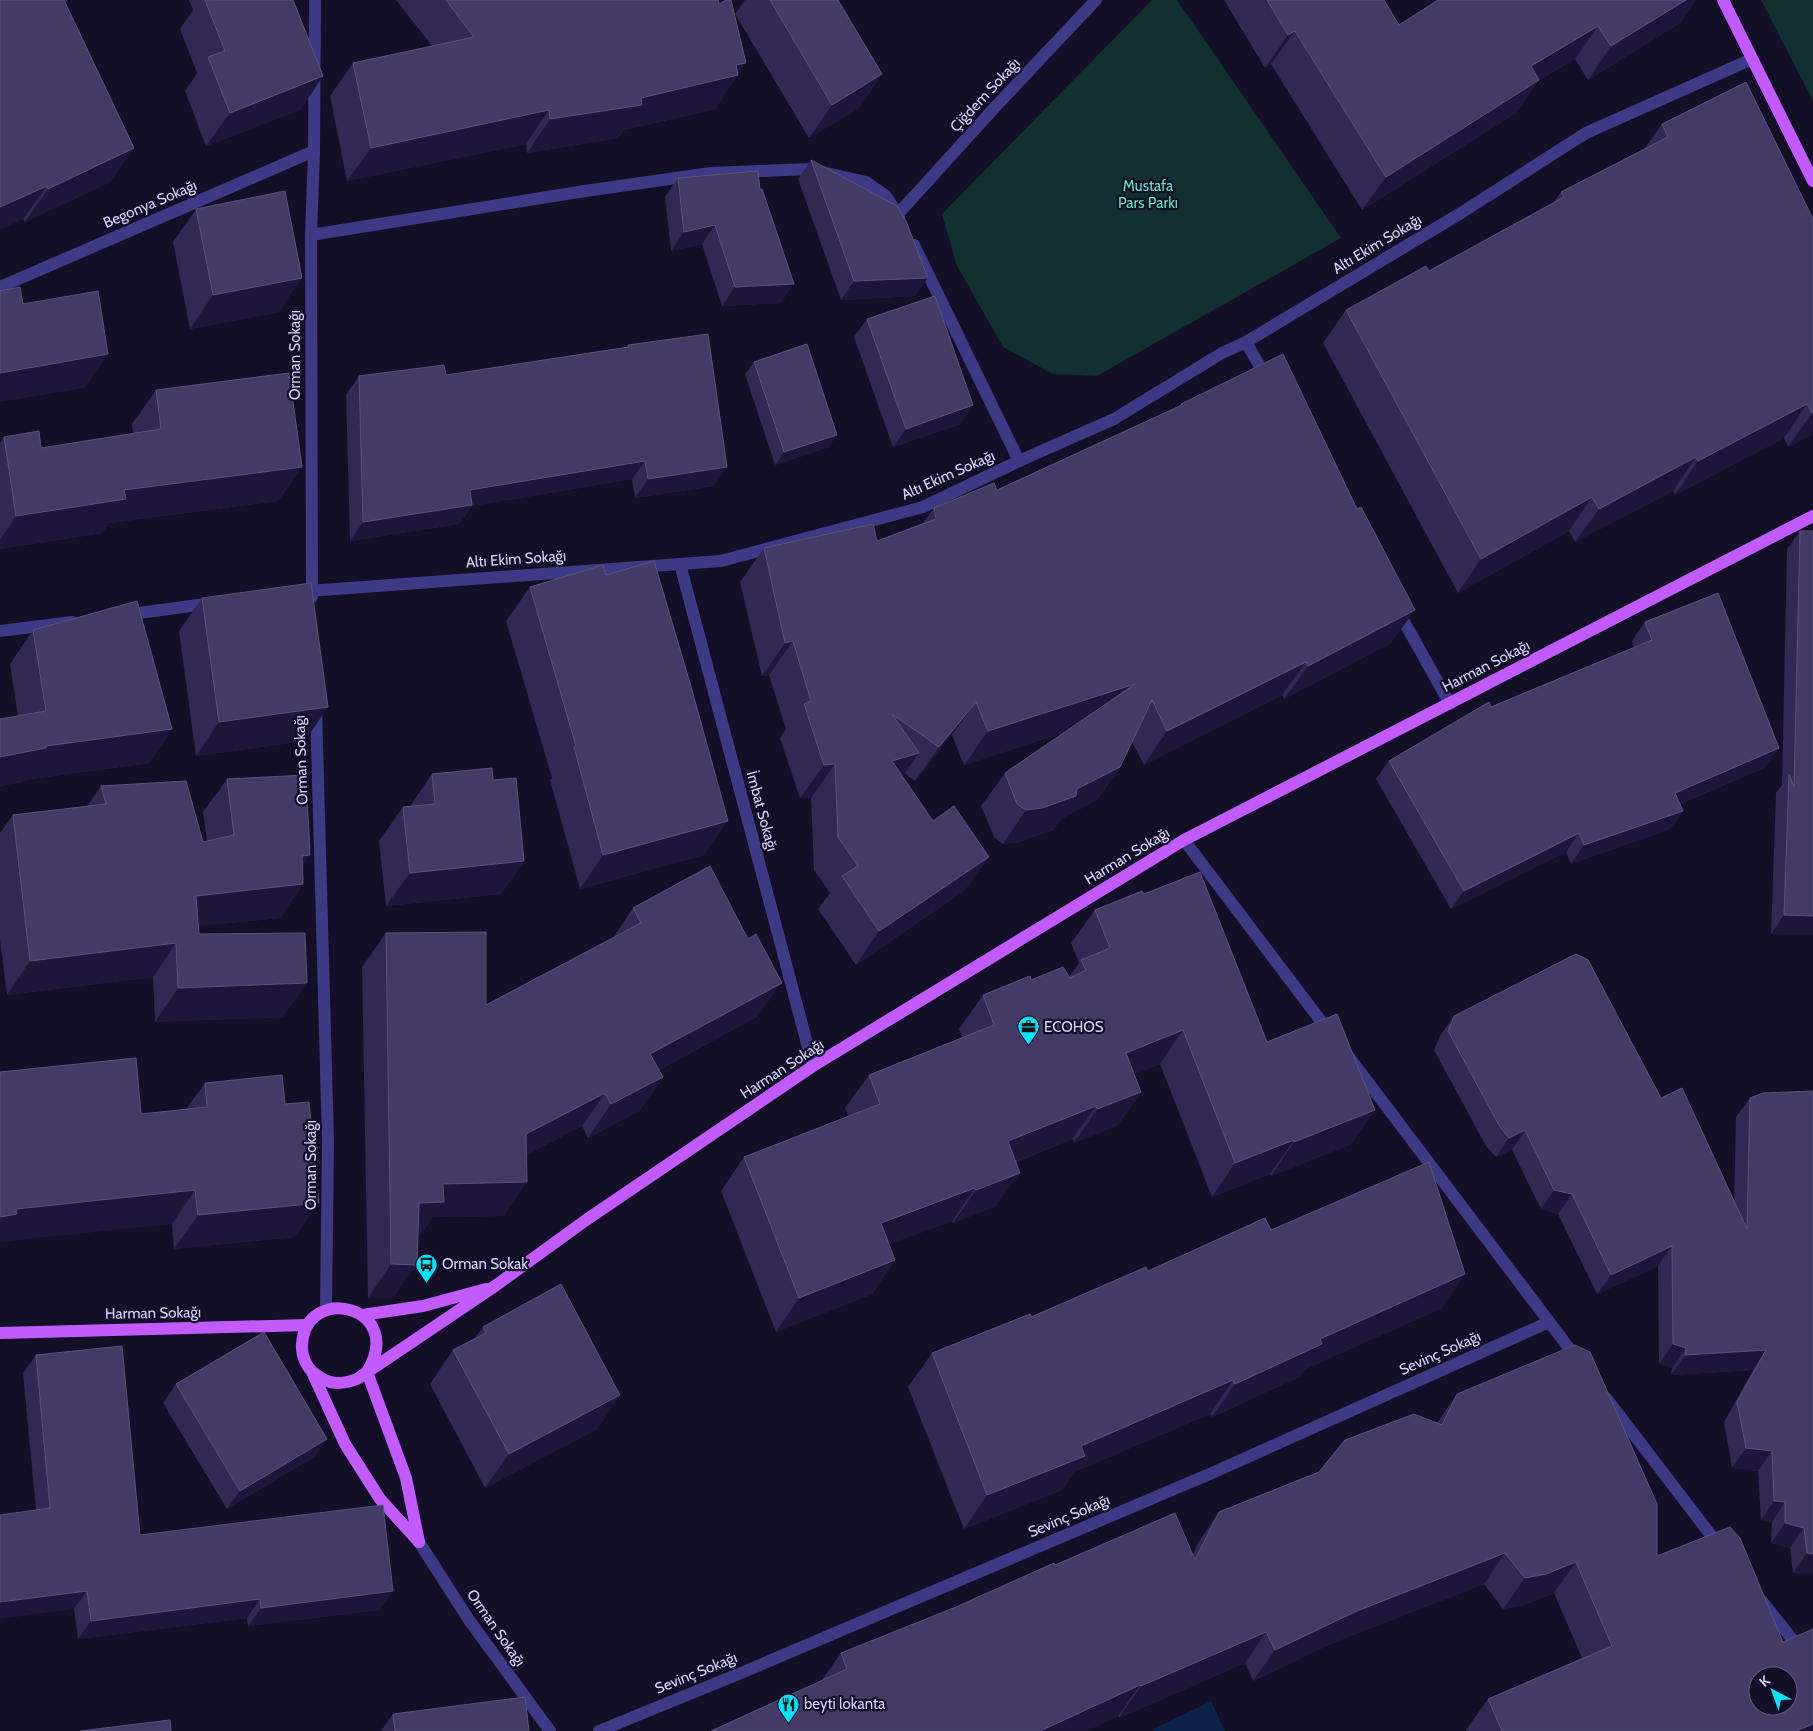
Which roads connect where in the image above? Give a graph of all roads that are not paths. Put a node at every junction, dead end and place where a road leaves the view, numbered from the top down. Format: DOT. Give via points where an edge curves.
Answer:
graph roads {
  1 [pos="315,0"];
  2 [pos="1096,0"];
  3 [pos="1723,0"];
  4 [pos="1752,59"];
  5 [pos="314,151"];
  6 [pos="1813,181"];
  7 [pos="903,223"];
  8 [pos="310,235"];
  9 [pos="0,287"];
  10 [pos="1246,342"];
  11 [pos="1276,393"];
  12 [pos="1019,461"];
  13 [pos="1813,516"];
  14 [pos="680,564"];
  15 [pos="312,589"];
  16 [pos="283,593"];
  17 [pos="1392,599"];
  18 [pos="224,601"];
  19 [pos="313,607"];
  20 [pos="107,617"];
  21 [pos="88,619"];
  22 [pos="0,631"];
  23 [pos="316,690"];
  24 [pos="1450,704"];
  25 [pos="1184,840"];
  26 [pos="813,1066"];
  27 [pos="496,1286"];
  28 [pos="326,1310"];
  29 [pos="362,1315"];
  30 [pos="1549,1322"];
  31 [pos="307,1326"];
  32 [pos="0,1332"];
  33 [pos="1584,1368"];
  34 [pos="312,1372"];
  35 [pos="367,1372"];
  36 [pos="1601,1392"];
  37 [pos="420,1542"];
  38 [pos="1725,1554"];
  39 [pos="1755,1593"];
  40 [pos="1813,1643"];
  41 [pos="1798,1648"];
  42 [pos="1813,1665"];
  43 [pos="550,1731"];
  44 [pos="598,1731"];
  1 -- 5 [label="street, Orman Sokağı"];
  2 -- 7 [label="street, Çiğdem Sokağı" via="997,105"];
  3 -- 4 [label="main road"];
  4 -- 6 [label="main road"];
  4 -- 10 [label="street, Altı Ekim Sokağı" via="1586,133 1461,213"];
  5 -- 8 [label="street, Orman Sokağı"];
  5 -- 9 [label="street, Begonya Sokağı"];
  7 -- 8 [label="street, Altı Ekim Sokağı" via="886,196 866,182 810,169 711,173"];
  7 -- 12 [label="street, Altı Ekim Sokağı"];
  8 -- 15 [label="street, Orman Sokağı"];
  10 -- 11 [label="street"];
  10 -- 12 [label="street, Altı Ekim Sokağı" via="1222,353 1114,419"];
  12 -- 14 [label="street, Altı Ekim Sokağı" via="923,507 722,561"];
  13 -- 24 [label="main road, Harman Sokağı"];
  14 -- 15 [label="street, Altı Ekim Sokağı"];
  14 -- 26 [label="street, İmbat Sokağı"];
  15 -- 16 [label="street, Altı Ekim Sokağı"];
  15 -- 19 [label="street, Orman Sokağı"];
  17 -- 24 [label="street"];
  18 -- 20 [label="street"];
  21 -- 22 [label="street"];
  23 -- 28 [label="street, Orman Sokağı" via="328,1141"];
  24 -- 25 [label="main road, Harman Sokağı"];
  25 -- 26 [label="main road, Harman Sokağı"];
  25 -- 30 [label="street"];
  26 -- 27 [label="main road, Harman Sokağı" via="586,1220"];
  27 -- 29 [label="main road" via="423,1306"];
  27 -- 35 [label="main road, Harman Sokağı"];
  28 -- 29 [label="main road" via="338,1307"];
  28 -- 31 [label="main road"];
  29 -- 35 [label="main road" via="376,1336 377,1349"];
  30 -- 33 [label="street"];
  30 -- 44 [label="street, Sevinç Sokağı" via="1212,1473"];
  31 -- 32 [label="main road, Harman Sokağı"];
  31 -- 34 [label="main road" via="301,1350"];
  34 -- 35 [label="main road" via="333,1384 346,1383"];
  34 -- 37 [label="main road" via="345,1444 380,1499"];
  35 -- 37 [label="main road" via="406,1478"];
  36 -- 38 [label="street"];
  37 -- 43 [label="street, Orman Sokağı" via="469,1620"];
  39 -- 41 [label="street"];
  40 -- 41 [label="street"];
  41 -- 42 [label="street"];
}
